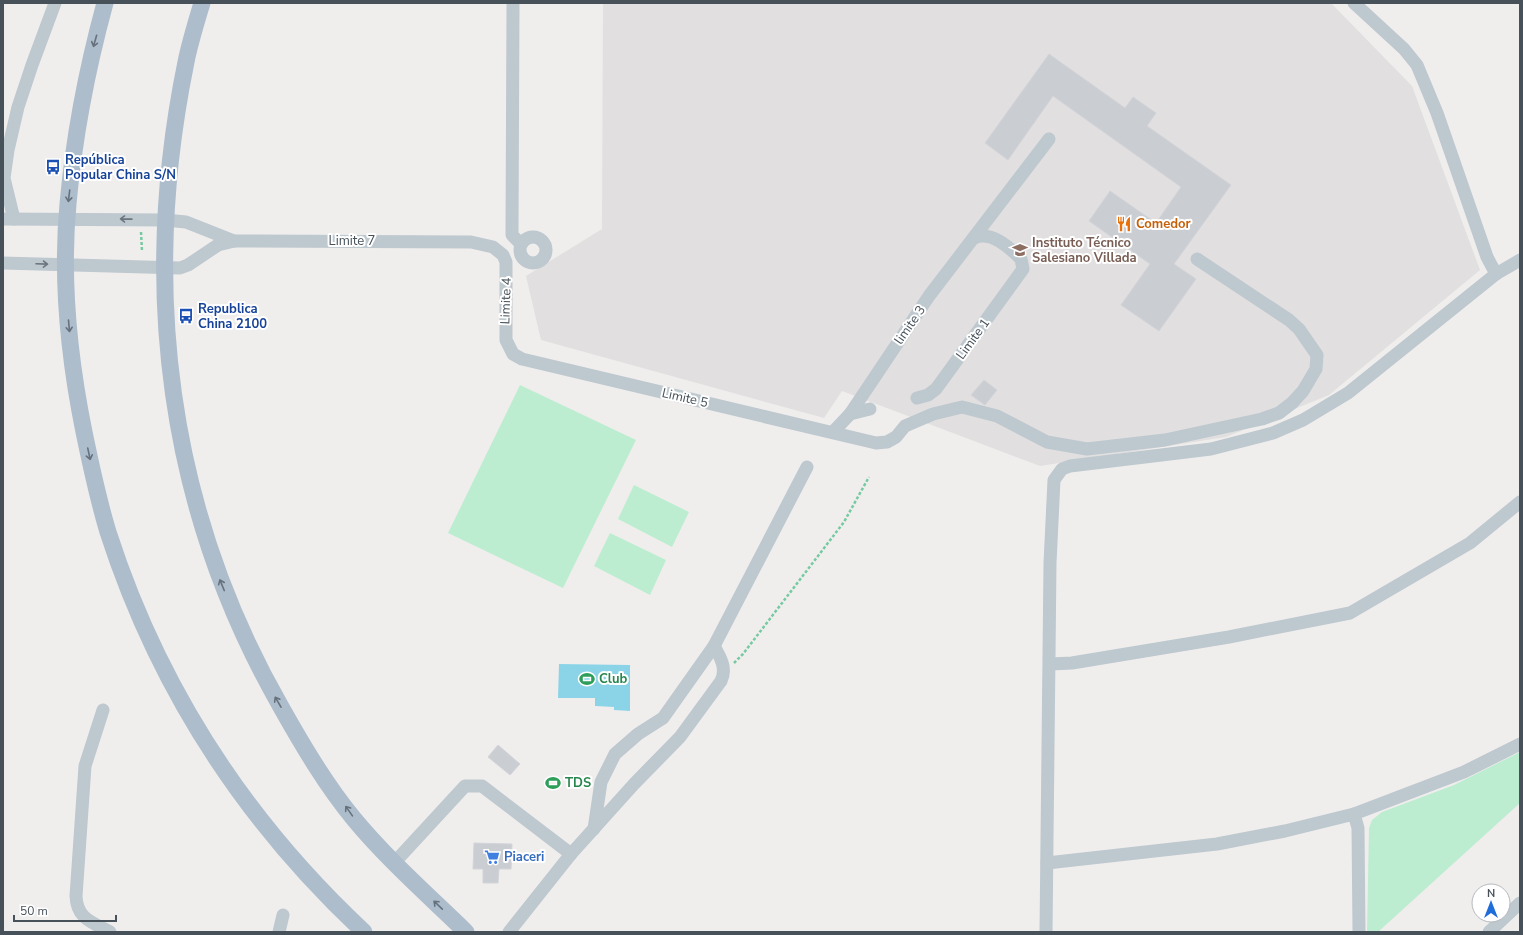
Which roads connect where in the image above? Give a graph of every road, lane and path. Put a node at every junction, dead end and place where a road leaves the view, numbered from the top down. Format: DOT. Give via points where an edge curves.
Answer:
graph roads {
  1 [pos="56,3"];
  2 [pos="105,3"];
  3 [pos="202,3"];
  4 [pos="513,3"];
  5 [pos="1354,3"];
  6 [pos="1049,139"];
  7 [pos="67,218"];
  8 [pos="9,219"];
  9 [pos="165,220"];
  10 [pos="974,238"];
  11 [pos="234,241"];
  12 [pos="521,244"];
  13 [pos="1197,259"];
  14 [pos="1520,260"];
  15 [pos="3,263"];
  16 [pos="66,265"];
  17 [pos="164,267"];
  18 [pos="507,270"];
  19 [pos="1496,274"];
  20 [pos="538,364"];
  21 [pos="917,398"];
  22 [pos="870,409"];
  23 [pos="850,414"];
  24 [pos="833,432"];
  25 [pos="807,467"];
  26 [pos="870,478"];
  27 [pos="1520,502"];
  28 [pos="714,646"];
  29 [pos="1050,664"];
  30 [pos="724,674"];
  31 [pos="103,710"];
  32 [pos="1520,744"];
  33 [pos="1354,814"];
  34 [pos="594,829"];
  35 [pos="572,854"];
  36 [pos="394,863"];
  37 [pos="1047,863"];
  38 [pos="1520,903"];
  39 [pos="283,915"];
  40 [pos="110,932"];
  41 [pos="279,932"];
  42 [pos="364,932"];
  43 [pos="466,932"];
  44 [pos="509,932"];
  45 [pos="1046,932"];
  46 [pos="1359,932"];
  47 [pos="1489,932"];
  1 -- 8 [label="street" via="29,72 8,150 4,178"];
  2 -- 7 [label="main road, one-way" via="93,47 77,130"];
  3 -- 9 [label="main road" via="186,59 176,111"];
  4 -- 12 [label="street" via="512,236"];
  5 -- 19 [label="street" via="1404,49 1417,65 1437,113 1487,258"];
  6 -- 10 [label="street, limite 3"];
  7 -- 8 [label="street"];
  9 -- 7 [label="street, one-way"];
  7 -- 16 [label="main road"];
  9 -- 11 [label="street" via="186,222"];
  9 -- 17 [label="main road"];
  10 -- 21 [label="street, Limite 1" via="988,236 1013,252 1021,259 1022,272 936,389"];
  10 -- 23 [label="street, limite 3" via="929,296"];
  11 -- 17 [label="street" via="218,245 180,268"];
  11 -- 18 [label="street, Limite 7" via="471,242 493,247 503,254"];
  13 -- 24 [label="street, Limite 5" via="1289,320 1299,329 1317,355 1316,369 1303,391 1279,413 1241,425 1164,440 1087,449 1047,442 997,416 962,407 933,414 905,426 896,437 887,442 869,442"];
  14 -- 19 [label="street"];
  15 -- 16 [label="street, one-way"];
  16 -- 17 [label="street"];
  16 -- 42 [label="main road, one-way" via="72,359 96,490 125,580 161,663 198,730 258,819 311,881"];
  36 -- 17 [label="main road, one-way" via="353,818 305,749 260,671 218,574 195,502 174,408 168,359"];
  18 -- 20 [label="street, Limite 4" via="505,331 508,346 513,354"];
  19 -- 29 [label="street" via="1348,393 1303,420 1272,433 1211,449 1062,469 1052,487"];
  20 -- 24 [label="street, Limite 5"];
  22 -- 23 [label="street"];
  23 -- 24 [label="street, limite 3"];
  25 -- 28 [label="street"];
  26 -- 30 [label="path" via="844,522 743,654"];
  27 -- 29 [label="street" via="1470,543 1350,613 1229,637 1072,663"];
  28 -- 30 [label="street" via="720,655"];
  28 -- 34 [label="street" via="663,718 638,734 615,754 601,782"];
  29 -- 37 [label="street"];
  30 -- 34 [label="street" via="680,737"];
  31 -- 40 [label="street" via="85,766 76,896 77,907 82,916"];
  32 -- 33 [label="street" via="1464,772"];
  33 -- 37 [label="street" via="1217,844"];
  33 -- 46 [label="street" via="1358,828"];
  34 -- 35 [label="street"];
  35 -- 36 [label="street" via="482,786 474,784 465,786"];
  35 -- 44 [label="street"];
  43 -- 36 [label="main road, one-way"];
  37 -- 45 [label="street"];
  38 -- 47 [label="street"];
  39 -- 41 [label="street"];
}
